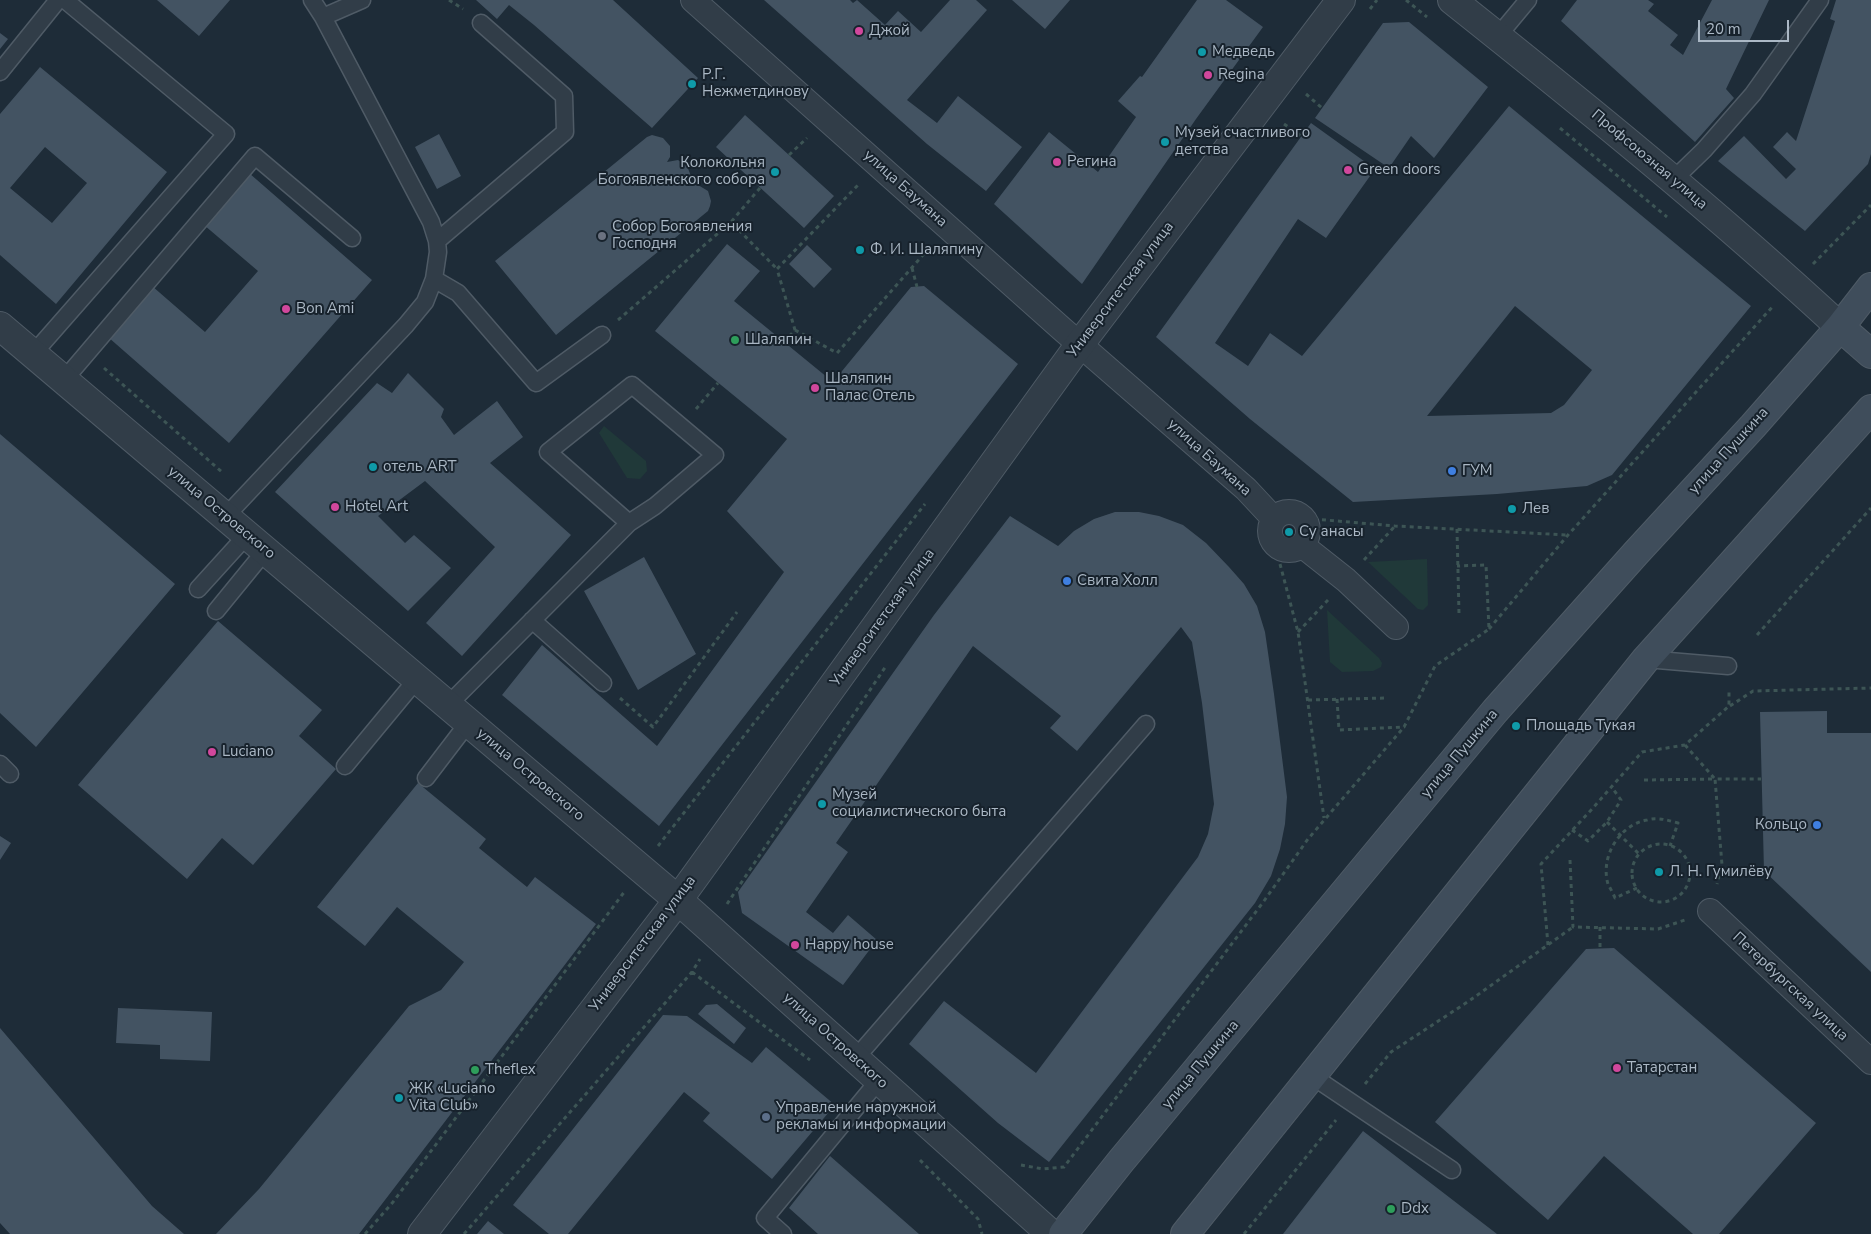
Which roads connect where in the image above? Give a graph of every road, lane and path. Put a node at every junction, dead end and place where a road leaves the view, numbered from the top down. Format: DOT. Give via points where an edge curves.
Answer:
graph roads {
  1 [pos="58,0"];
  2 [pos="65,0"];
  3 [pos="312,0"];
  4 [pos="362,0"];
  5 [pos="693,0"];
  6 [pos="1341,0"];
  7 [pos="1406,0"];
  8 [pos="1452,0"];
  9 [pos="1528,0"];
  10 [pos="1820,0"];
  11 [pos="323,17"];
  12 [pos="1429,19"];
  13 [pos="481,23"];
  14 [pos="1498,36"];
  15 [pos="0,72"];
  16 [pos="1306,93"];
  17 [pos="1322,108"];
  18 [pos="1284,124"];
  19 [pos="1559,127"];
  20 [pos="1301,136"];
  21 [pos="878,165"];
  22 [pos="1674,179"];
  23 [pos="760,188"];
  24 [pos="1871,205"];
  25 [pos="731,222"];
  26 [pos="1674,223"];
  27 [pos="947,227"];
  28 [pos="352,238"];
  29 [pos="437,241"];
  30 [pos="912,268"];
  31 [pos="777,269"];
  32 [pos="1807,271"];
  33 [pos="434,279"];
  34 [pos="917,287"];
  35 [pos="1871,287"];
  36 [pos="1766,299"];
  37 [pos="0,326"];
  38 [pos="1840,327"];
  39 [pos="795,330"];
  40 [pos="602,335"];
  41 [pos="784,342"];
  42 [pos="1080,344"];
  43 [pos="33,354"];
  44 [pos="1871,354"];
  45 [pos="64,380"];
  46 [pos="718,383"];
  47 [pos="1871,409"];
  48 [pos="681,426"];
  49 [pos="927,501"];
  50 [pos="1871,508"];
  51 [pos="225,516"];
  52 [pos="1303,518"];
  53 [pos="1274,519"];
  54 [pos="629,523"];
  55 [pos="1457,529"];
  56 [pos="1568,535"];
  57 [pos="256,543"];
  58 [pos="1276,546"];
  59 [pos="1303,546"];
  60 [pos="1457,566"];
  61 [pos="198,589"];
  62 [pos="216,611"];
  63 [pos="737,612"];
  64 [pos="1459,614"];
  65 [pos="532,620"];
  66 [pos="1396,626"];
  67 [pos="1489,629"];
  68 [pos="1756,635"];
  69 [pos="1646,659"];
  70 [pos="889,663"];
  71 [pos="1728,666"];
  72 [pos="417,679"];
  73 [pos="603,683"];
  74 [pos="1871,688"];
  75 [pos="1386,698"];
  76 [pos="1337,699"];
  77 [pos="1308,700"];
  78 [pos="448,706"];
  79 [pos="1729,706"];
  80 [pos="468,723"];
  81 [pos="1146,724"];
  82 [pos="1404,727"];
  83 [pos="1685,745"];
  84 [pos="345,766"];
  85 [pos="426,778"];
  86 [pos="1715,779"];
  87 [pos="1761,779"];
  88 [pos="1644,780"];
  89 [pos="1611,786"];
  90 [pos="1324,819"];
  91 [pos="1607,822"];
  92 [pos="1572,830"];
  93 [pos="1621,834"];
  94 [pos="1670,846"];
  95 [pos="1640,855"];
  96 [pos="1570,860"];
  97 [pos="641,869"];
  98 [pos="1637,888"];
  99 [pos="678,900"];
  100 [pos="1710,911"];
  101 [pos="1574,927"];
  102 [pos="1600,927"];
  103 [pos="714,933"];
  104 [pos="1548,945"];
  105 [pos="1600,948"];
  106 [pos="855,1059"];
  107 [pos="1871,1062"];
  108 [pos="1312,1076"];
  109 [pos="879,1080"];
  110 [pos="1351,1102"];
  111 [pos="1021,1166"];
  112 [pos="1452,1170"];
  113 [pos="978,1219"];
  114 [pos="365,1234"];
  115 [pos="422,1234"];
  116 [pos="464,1234"];
  117 [pos="783,1234"];
  118 [pos="982,1234"];
  119 [pos="1050,1234"];
  120 [pos="1063,1234"];
  121 [pos="1186,1234"];
  122 [pos="1244,1234"];
  1 -- 15 [label="lane"];
  2 -- 43 [label="lane" via="226,134"];
  3 -- 11 [label="lane"];
  4 -- 11 [label="lane"];
  5 -- 21 [label="street, улица Баумана"];
  6 -- 42 [label="street, Университетская улица"];
  7 -- 12 [label="path"];
  8 -- 14 [label="street, Профсоюзная улица"];
  9 -- 14 [label="lane"];
  10 -- 22 [label="lane" via="1752,94"];
  11 -- 29 [label="lane"];
  13 -- 29 [label="lane" via="564,96 565,132"];
  14 -- 22 [label="street, Профсоюзная улица"];
  16 -- 17 [label="path"];
  18 -- 20 [label="path"];
  19 -- 26 [label="path"];
  21 -- 27 [label="street, улица Баумана"];
  21 -- 31 [label="path"];
  22 -- 38 [label="street, Профсоюзная улица"];
  23 -- 25 [label="path"];
  24 -- 32 [label="path"];
  25 -- 31 [label="path"];
  25 -- 40 [label="path"];
  27 -- 30 [label="path"];
  27 -- 42 [label="street, улица Баумана"];
  28 -- 45 [label="lane" via="255,156"];
  29 -- 33 [label="lane"];
  30 -- 34 [label="path"];
  30 -- 39 [label="path" via="837,352"];
  31 -- 39 [label="path"];
  33 -- 40 [label="lane" via="458,293 536,383"];
  33 -- 51 [label="lane" via="425,302 406,324"];
  35 -- 38 [label="main road, улица Пушкина"];
  36 -- 56 [label="path" via="1774,306"];
  37 -- 43 [label="street, улица Островского"];
  38 -- 44 [label="main road"];
  38 -- 120 [label="main road, улица Пушкина" via="1495,711"];
  39 -- 41 [label="path"];
  42 -- 53 [label="street, улица Баумана" via="1246,488"];
  42 -- 99 [label="street, Университетская улица"];
  43 -- 45 [label="street, улица Островского"];
  45 -- 51 [label="street, улица Островского"];
  46 -- 48 [label="path"];
  47 -- 69 [label="main road"];
  48 -- 54 [label="lane" via="715,455 655,506"];
  48 -- 54 [label="lane" via="632,385 548,452"];
  49 -- 97 [label="path"];
  50 -- 68 [label="path"];
  51 -- 57 [label="street, улица Островского"];
  52 -- 53 [label="street" via="1288,512"];
  52 -- 55 [label="path"];
  52 -- 59 [label="street" via="1308,535"];
  53 -- 58 [label="street" via="1270,537"];
  54 -- 65 [label="lane"];
  55 -- 56 [label="path"];
  55 -- 60 [label="path"];
  56 -- 67 [label="path"];
  57 -- 61 [label="lane"];
  57 -- 62 [label="lane"];
  57 -- 72 [label="street, улица Островского"];
  58 -- 59 [label="street" via="1289,551"];
  58 -- 77 [label="path" via="1298,632"];
  59 -- 66 [label="street"];
  60 -- 64 [label="path"];
  60 -- 67 [label="path" via="1486,565"];
  63 -- 73 [label="path" via="653,727"];
  65 -- 73 [label="lane"];
  65 -- 78 [label="lane"];
  67 -- 82 [label="path" via="1435,666"];
  69 -- 71 [label="lane"];
  69 -- 108 [label="main road"];
  70 -- 103 [label="path" via="728,902"];
  71 -- 79 [label="path"];
  72 -- 78 [label="street, улица Островского"];
  72 -- 84 [label="lane"];
  74 -- 79 [label="path" via="1753,691"];
  75 -- 76 [label="path"];
  76 -- 77 [label="path"];
  76 -- 82 [label="path" via="1339,730"];
  77 -- 90 [label="path"];
  78 -- 80 [label="street, улица Островского"];
  79 -- 83 [label="path"];
  80 -- 85 [label="lane"];
  80 -- 97 [label="street, улица Островского"];
  81 -- 106 [label="lane"];
  82 -- 90 [label="path"];
  83 -- 86 [label="path"];
  83 -- 89 [label="path" via="1642,752"];
  86 -- 87 [label="path"];
  86 -- 88 [label="path"];
  86 -- 100 [label="path" via="1722,865"];
  89 -- 91 [label="path" via="1621,800"];
  89 -- 92 [label="path"];
  90 -- 111 [label="path" via="1064,1167"];
  91 -- 92 [label="path" via="1588,841"];
  91 -- 93 [label="path"];
  92 -- 104 [label="path" via="1541,864"];
  93 -- 94 [label="path" via="1630,826 1662,818 1678,823"];
  93 -- 95 [label="path"];
  93 -- 98 [label="path" via="1610,851 1606,867 1608,883 1615,898"];
  94 -- 95 [label="path" via="1652,846"];
  94 -- 98 [label="path" via="1685,856 1689,865 1689,882 1685,890 1664,902 1647,898"];
  95 -- 98 [label="path" via="1633,866 1632,876"];
  96 -- 101 [label="path"];
  97 -- 99 [label="street, улица Островского"];
  97 -- 114 [label="path" via="393,1202"];
  99 -- 103 [label="street, улица Островского"];
  99 -- 115 [label="street, Университетская улица"];
  100 -- 102 [label="path" via="1658,929"];
  100 -- 107 [label="street, Петербургская улица"];
  101 -- 102 [label="path"];
  101 -- 104 [label="path"];
  102 -- 105 [label="path"];
  103 -- 106 [label="street, улица Островского"];
  103 -- 116 [label="path" via="692,972"];
  104 -- 110 [label="path" via="1391,1052"];
  106 -- 109 [label="street, улица Островского"];
  108 -- 110 [label="lane"];
  108 -- 121 [label="main road"];
  109 -- 117 [label="lane" via="765,1218"];
  109 -- 119 [label="street, улица Островского"];
  110 -- 112 [label="lane"];
  110 -- 122 [label="path"];
  113 -- 118 [label="path"];
}
